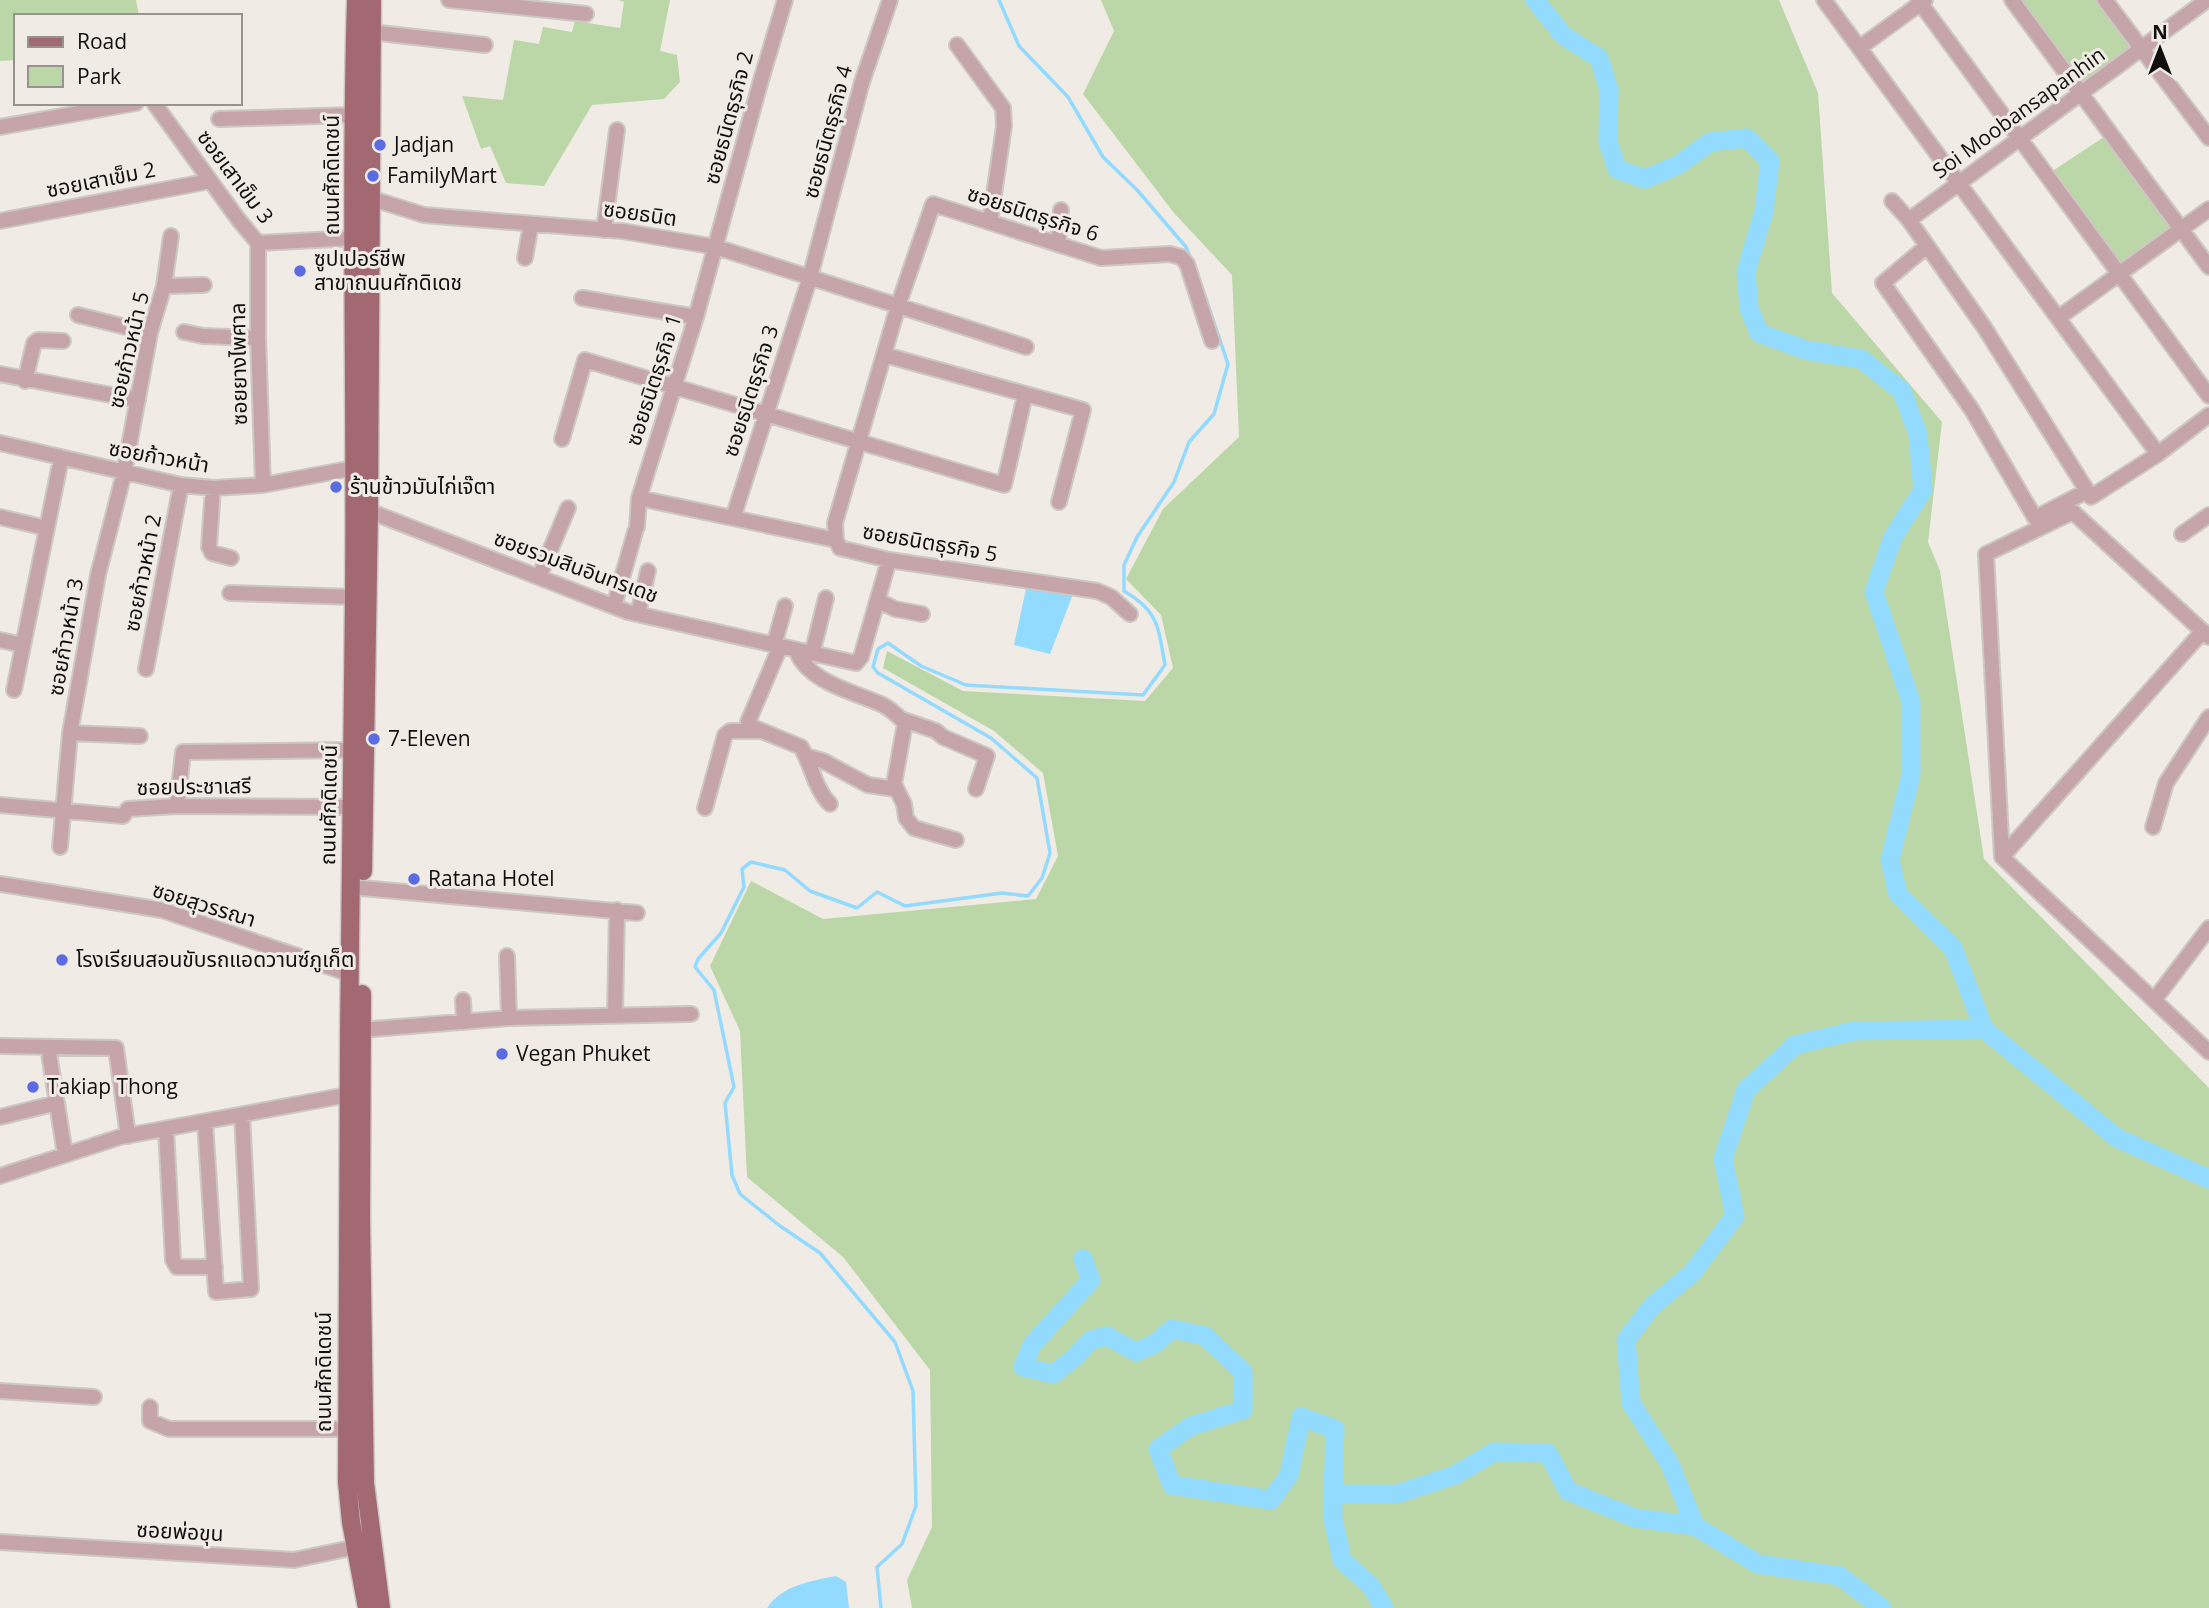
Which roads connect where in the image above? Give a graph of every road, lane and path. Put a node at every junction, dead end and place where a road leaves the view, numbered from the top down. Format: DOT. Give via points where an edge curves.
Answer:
graph roads {
  1 [pos="356,0"];
  2 [pos="372,0"];
  3 [pos="449,0"];
  4 [pos="785,0"];
  5 [pos="890,0"];
  6 [pos="1824,0"];
  7 [pos="2012,0"];
  8 [pos="2105,0"];
  9 [pos="2207,0"];
  10 [pos="1921,1"];
  11 [pos="586,15"];
  12 [pos="371,32"];
  13 [pos="485,45"];
  14 [pos="957,45"];
  15 [pos="1859,48"];
  16 [pos="2142,49"];
  17 [pos="2081,94"];
  18 [pos="125,105"];
  19 [pos="155,105"];
  20 [pos="354,115"];
  21 [pos="219,119"];
  22 [pos="0,127"];
  23 [pos="617,130"];
  24 [pos="2209,138"];
  25 [pos="2021,139"];
  26 [pos="210,181"];
  27 [pos="1959,183"];
  28 [pos="370,198"];
  29 [pos="1892,201"];
  30 [pos="2209,209"];
  31 [pos="1062,210"];
  32 [pos="1909,220"];
  33 [pos="0,221"];
  34 [pos="990,222"];
  35 [pos="531,224"];
  36 [pos="2181,229"];
  37 [pos="604,230"];
  38 [pos="171,236"];
  39 [pos="355,238"];
  40 [pos="258,243"];
  41 [pos="1058,244"];
  42 [pos="1927,246"];
  43 [pos="716,247"];
  44 [pos="525,258"];
  45 [pos="2209,267"];
  46 [pos="2120,275"];
  47 [pos="810,277"];
  48 [pos="204,285"];
  49 [pos="164,286"];
  50 [pos="582,298"];
  51 [pos="898,306"];
  52 [pos="78,315"];
  53 [pos="696,317"];
  54 [pos="2058,318"];
  55 [pos="184,332"];
  56 [pos="150,333"];
  57 [pos="258,338"];
  58 [pos="62,341"];
  59 [pos="1212,341"];
  60 [pos="1026,346"];
  61 [pos="885,355"];
  62 [pos="0,374"];
  63 [pos="25,381"];
  64 [pos="673,385"];
  65 [pos="1025,396"];
  66 [pos="2209,396"];
  67 [pos="138,400"];
  68 [pos="766,413"];
  69 [pos="2209,415"];
  70 [pos="562,439"];
  71 [pos="860,441"];
  72 [pos="0,443"];
  73 [pos="2158,454"];
  74 [pos="61,459"];
  75 [pos="354,468"];
  76 [pos="124,473"];
  77 [pos="181,485"];
  78 [pos="262,485"];
  79 [pos="213,488"];
  80 [pos="2087,491"];
  81 [pos="639,498"];
  82 [pos="1059,502"];
  83 [pos="568,508"];
  84 [pos="369,511"];
  85 [pos="2209,515"];
  86 [pos="0,517"];
  87 [pos="733,518"];
  88 [pos="46,528"];
  89 [pos="2182,534"];
  90 [pos="836,540"];
  91 [pos="231,558"];
  92 [pos="888,560"];
  93 [pos="648,570"];
  94 [pos="540,577"];
  95 [pos="230,593"];
  96 [pos="879,595"];
  97 [pos="354,597"];
  98 [pos="826,598"];
  99 [pos="614,606"];
  100 [pos="785,606"];
  101 [pos="638,614"];
  102 [pos="922,614"];
  103 [pos="1130,614"];
  104 [pos="2206,634"];
  105 [pos="0,640"];
  106 [pos="23,645"];
  107 [pos="777,646"];
  108 [pos="796,650"];
  109 [pos="812,654"];
  110 [pos="146,669"];
  111 [pos="14,690"];
  112 [pos="2209,717"];
  113 [pos="901,719"];
  114 [pos="761,731"];
  115 [pos="71,733"];
  116 [pos="140,736"];
  117 [pos="352,750"];
  118 [pos="806,756"];
  119 [pos="895,789"];
  120 [pos="976,789"];
  121 [pos="830,804"];
  122 [pos="0,805"];
  123 [pos="177,806"];
  124 [pos="351,807"];
  125 [pos="705,808"];
  126 [pos="63,810"];
  127 [pos="2153,827"];
  128 [pos="956,841"];
  129 [pos="61,847"];
  130 [pos="2002,857"];
  131 [pos="0,884"];
  132 [pos="362,888"];
  133 [pos="617,910"];
  134 [pos="637,912"];
  135 [pos="2209,928"];
  136 [pos="356,935"];
  137 [pos="507,956"];
  138 [pos="350,974"];
  139 [pos="2155,999"];
  140 [pos="463,1000"];
  141 [pos="691,1014"];
  142 [pos="615,1015"];
  143 [pos="509,1018"];
  144 [pos="464,1022"];
  145 [pos="361,1030"];
  146 [pos="0,1046"];
  147 [pos="48,1047"];
  148 [pos="2209,1052"];
  149 [pos="354,1096"];
  150 [pos="57,1103"];
  151 [pos="242,1115"];
  152 [pos="0,1117"];
  153 [pos="205,1122"];
  154 [pos="166,1129"];
  155 [pos="128,1136"];
  156 [pos="65,1154"];
  157 [pos="0,1176"];
  158 [pos="215,1267"];
  159 [pos="0,1391"];
  160 [pos="94,1397"];
  161 [pos="150,1407"];
  162 [pos="347,1429"];
  163 [pos="0,1542"];
  164 [pos="356,1547"];
  165 [pos="367,1608"];
  166 [pos="381,1608"];
  1 -- 20 [label="main road, ถนนศักดิเดชน์"];
  2 -- 12 [label="main road, ถนนศักดิเดชน์"];
  3 -- 11 [label="street"];
  4 -- 43 [label="street, ซอยธนิตธุรกิจ 2"];
  5 -- 47 [label="street, ซอยธนิตธุรกิจ 4" via="862,82"];
  6 -- 15 [label="street"];
  7 -- 17 [label="street"];
  8 -- 16 [label="street"];
  9 -- 16 [label="street, Soi Moobansapanhin"];
  10 -- 15 [label="street"];
  10 -- 25 [label="street"];
  12 -- 13 [label="street"];
  12 -- 28 [label="main road, ถนนศักดิเดชน์"];
  14 -- 34 [label="street" via="1003,108"];
  15 -- 27 [label="street"];
  16 -- 17 [label="street, Soi Moobansapanhin"];
  16 -- 24 [label="street"];
  17 -- 25 [label="street, Soi Moobansapanhin"];
  17 -- 36 [label="street"];
  18 -- 22 [label="street"];
  19 -- 26 [label="street, ซอยเสาเข็ม 3"];
  20 -- 21 [label="street"];
  20 -- 39 [label="main road, ถนนศักดิเดชน์"];
  23 -- 37 [label="street"];
  25 -- 27 [label="street, Soi Moobansapanhin"];
  25 -- 46 [label="street"];
  26 -- 33 [label="street, ซอยเสาเข็ม 2"];
  26 -- 40 [label="street, ซอยเสาเข็ม 3"];
  27 -- 32 [label="street, Soi Moobansapanhin"];
  27 -- 54 [label="street"];
  28 -- 35 [label="street, ซอยธนิต" via="424,215"];
  28 -- 84 [label="main road, ถนนศักดิเดชน์"];
  29 -- 32 [label="street"];
  30 -- 36 [label="street"];
  31 -- 41 [label="street"];
  32 -- 42 [label="street"];
  34 -- 41 [label="street, ซอยธนิตธุรกิจ 6"];
  34 -- 51 [label="street, ซอยธนิตธุรกิจ 6" via="933,204"];
  35 -- 37 [label="street, ซอยธนิต"];
  35 -- 44 [label="street"];
  36 -- 45 [label="street"];
  36 -- 46 [label="street"];
  37 -- 43 [label="street, ซอยธนิต"];
  38 -- 49 [label="street, ซอยก้าวหน้า 5"];
  39 -- 40 [label="street"];
  39 -- 75 [label="main road, ถนนศักดิเดชน์"];
  40 -- 57 [label="street, ซอยยางไพศาล"];
  41 -- 59 [label="street, ซอยธนิตธุรกิจ 6" via="1101,258 1181,257"];
  42 -- 80 [label="street"];
  42 -- 80 [label="street" via="1883,283 1972,410 2035,518"];
  43 -- 47 [label="street, ซอยธนิต"];
  43 -- 53 [label="street, ซอยธนิตธุรกิจ 1"];
  46 -- 54 [label="street"];
  46 -- 66 [label="street"];
  47 -- 51 [label="street, ซอยธนิต"];
  47 -- 68 [label="street, ซอยธนิตธุรกิจ 3"];
  48 -- 49 [label="street"];
  49 -- 56 [label="street, ซอยก้าวหน้า 5"];
  50 -- 53 [label="street"];
  51 -- 60 [label="street, ซอยธนิต"];
  51 -- 61 [label="street, ซอยธนิตธุรกิจ 5"];
  52 -- 56 [label="street"];
  53 -- 64 [label="street, ซอยธนิตธุรกิจ 1"];
  54 -- 73 [label="street"];
  55 -- 57 [label="street"];
  56 -- 67 [label="street, ซอยก้าวหน้า 5"];
  57 -- 78 [label="street, ซอยยางไพศาล"];
  58 -- 63 [label="street" via="34,343"];
  61 -- 65 [label="street"];
  61 -- 71 [label="street, ซอยธนิตธุรกิจ 5"];
  62 -- 63 [label="street"];
  63 -- 67 [label="street"];
  64 -- 68 [label="street"];
  64 -- 70 [label="street" via="585,360"];
  64 -- 81 [label="street, ซอยธนิตธุรกิจ 1"];
  65 -- 71 [label="street" via="1004,485"];
  65 -- 82 [label="street" via="1083,410"];
  67 -- 76 [label="street, ซอยก้าวหน้า 5"];
  68 -- 71 [label="street"];
  68 -- 87 [label="street, ซอยธนิตธุรกิจ 3"];
  69 -- 73 [label="street"];
  71 -- 90 [label="street, ซอยธนิตธุรกิจ 5" via="835,523"];
  72 -- 74 [label="street, ซอยก้าวหน้า"];
  73 -- 80 [label="street" via="2091,497"];
  74 -- 76 [label="street, ซอยก้าวหน้า"];
  74 -- 88 [label="street"];
  75 -- 78 [label="street, ซอยก้าวหน้า"];
  75 -- 97 [label="main road, ถนนศักดิเดชน์"];
  76 -- 77 [label="street, ซอยก้าวหน้า"];
  76 -- 115 [label="street, ซอยก้าวหน้า 3" via="98,575"];
  77 -- 79 [label="street, ซอยก้าวหน้า"];
  77 -- 110 [label="street, ซอยก้าวหน้า 2"];
  78 -- 79 [label="street, ซอยก้าวหน้า"];
  79 -- 91 [label="street" via="209,547 212,553"];
  81 -- 87 [label="street"];
  81 -- 99 [label="street, ซอยธนิตธุรกิจ 1" via="636,530"];
  83 -- 94 [label="street"];
  84 -- 94 [label="street, ซอยรวมสินอินทรเดช"];
  84 -- 132 [label="main road, ถนนศักดิเดชน์"];
  85 -- 89 [label="street"];
  86 -- 88 [label="street"];
  87 -- 90 [label="street"];
  88 -- 106 [label="street"];
  90 -- 92 [label="street, ซอยธนิตธุรกิจ 5" via="840,548"];
  92 -- 96 [label="street"];
  92 -- 103 [label="street, ซอยธนิตธุรกิจ 5" via="1097,591"];
  93 -- 101 [label="street"];
  94 -- 99 [label="street, ซอยรวมสินอินทรเดช"];
  95 -- 97 [label="street"];
  96 -- 102 [label="street" via="879,601 891,607"];
  96 -- 109 [label="street, ซอยรวมสินอินทรเดช" via="862,657 856,663"];
  97 -- 117 [label="main road, ถนนศักดิเดชน์"];
  98 -- 109 [label="street"];
  99 -- 101 [label="street, ซอยรวมสินอินทรเดช"];
  100 -- 107 [label="street"];
  101 -- 107 [label="street, ซอยรวมสินอินทรเดช"];
  104 -- 130 [label="street"];
  104 -- 130 [label="street" via="2073,513 1986,554"];
  105 -- 106 [label="street"];
  106 -- 111 [label="street"];
  107 -- 108 [label="street, ซอยรวมสินอินทรเดช"];
  107 -- 114 [label="street" via="748,719 750,726"];
  108 -- 109 [label="street, ซอยรวมสินอินทรเดช"];
  108 -- 113 [label="street" via="812,671 838,688 883,705"];
  112 -- 127 [label="street" via="2166,783"];
  113 -- 119 [label="street" via="905,728"];
  113 -- 120 [label="street" via="987,756"];
  114 -- 118 [label="street" via="801,747"];
  114 -- 125 [label="street" via="725,735"];
  115 -- 116 [label="street"];
  115 -- 126 [label="street, ซอยก้าวหน้า 3"];
  117 -- 123 [label="street" via="183,752"];
  117 -- 124 [label="main road, ถนนศักดิเดชน์"];
  118 -- 119 [label="street" via="868,785"];
  118 -- 121 [label="street" via="818,788"];
  119 -- 128 [label="street" via="914,828"];
  122 -- 126 [label="street, ซอยประชาเสรี"];
  123 -- 124 [label="street, ซอยประชาเสรี"];
  123 -- 126 [label="street, ซอยประชาเสรี" via="128,809 123,816"];
  124 -- 136 [label="main road, ถนนศักดิเดชน์"];
  126 -- 129 [label="street, ซอยก้าวหน้า 3"];
  130 -- 139 [label="street"];
  131 -- 138 [label="street, ซอยสุวรรณา" via="162,910"];
  132 -- 133 [label="street"];
  132 -- 136 [label="main road, ถนนศักดิเดชน์"];
  133 -- 134 [label="street"];
  133 -- 142 [label="street"];
  135 -- 139 [label="street"];
  136 -- 138 [label="main road, ถนนศักดิเดชน์"];
  136 -- 145 [label="main road, ถนนศักดิเดชน์"];
  137 -- 143 [label="street"];
  138 -- 149 [label="main road, ถนนศักดิเดชน์"];
  139 -- 148 [label="street"];
  140 -- 144 [label="street"];
  141 -- 142 [label="street"];
  142 -- 143 [label="street"];
  143 -- 144 [label="street"];
  144 -- 145 [label="street"];
  145 -- 149 [label="main road, ถนนศักดิเดชน์"];
  146 -- 147 [label="street"];
  147 -- 150 [label="street"];
  147 -- 155 [label="street" via="116,1048"];
  149 -- 151 [label="street"];
  149 -- 162 [label="main road, ถนนศักดิเดชน์"];
  149 -- 166 [label="main road, ถนนศักดิเดชน์" via="365,1483"];
  150 -- 152 [label="street"];
  150 -- 156 [label="street"];
  151 -- 153 [label="street"];
  151 -- 158 [label="street" via="251,1289 216,1292"];
  153 -- 154 [label="street"];
  153 -- 158 [label="street"];
  154 -- 155 [label="street"];
  154 -- 158 [label="street" via="173,1259 177,1267"];
  155 -- 156 [label="street"];
  156 -- 157 [label="street"];
  159 -- 160 [label="street"];
  161 -- 162 [label="street" via="150,1421 169,1429"];
  162 -- 164 [label="main road, ถนนศักดิเดชน์" via="347,1482"];
  163 -- 164 [label="street, ซอยพ่อขุน" via="294,1560"];
  164 -- 165 [label="main road, ถนนศักดิเดชน์"];
}
